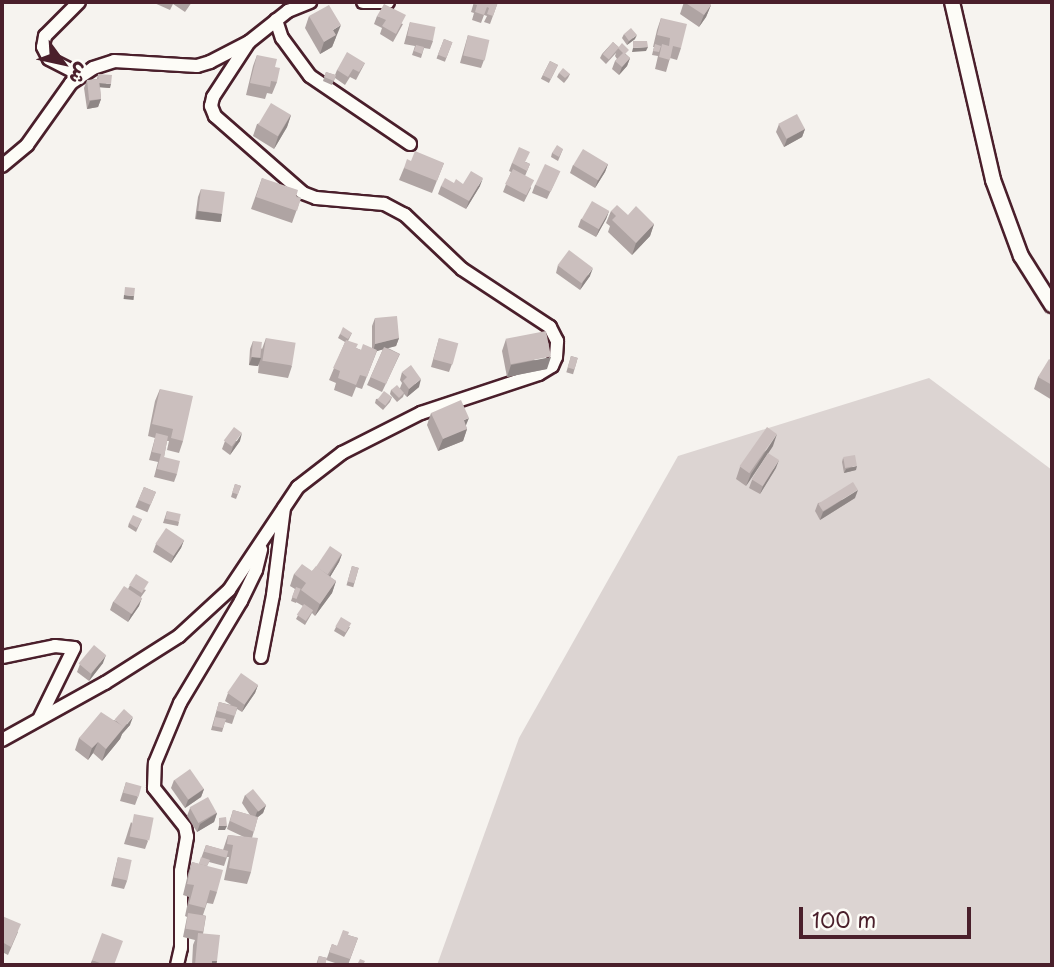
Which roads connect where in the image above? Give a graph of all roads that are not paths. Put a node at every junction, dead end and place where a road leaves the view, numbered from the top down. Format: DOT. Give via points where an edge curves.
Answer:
graph roads {
  1 [pos="79,2"];
  2 [pos="310,2"];
  3 [pos="363,2"];
  4 [pos="388,2"];
  5 [pos="951,2"];
  6 [pos="276,20"];
  7 [pos="249,41"];
  8 [pos="80,75"];
  9 [pos="410,144"];
  10 [pos="2,166"];
  11 [pos="1052,305"];
  12 [pos="284,504"];
  13 [pos="262,540"];
  14 [pos="2,657"];
  15 [pos="261,657"];
  16 [pos="40,718"];
  17 [pos="2,740"];
  18 [pos="177,965"];
  1 -- 8 [label="street" via="50,29 43,47 49,59"];
  2 -- 6 [label="street"];
  3 -- 4 [label="street"];
  5 -- 11 [label="main road" via="993,180 1021,256"];
  6 -- 7 [label="street"];
  6 -- 9 [label="street" via="282,38 310,76"];
  7 -- 8 [label="street" via="197,66 114,61"];
  7 -- 12 [label="street" via="213,97 215,116 303,193 372,201 405,215 462,269 542,319 558,347 552,366 539,374 421,413 364,439 310,476"];
  8 -- 10 [label="street" via="27,145"];
  12 -- 13 [label="street"];
  12 -- 15 [label="street"];
  13 -- 16 [label="street" via="229,590 178,636"];
  13 -- 18 [label="street" via="245,593 180,703 155,763 154,788 185,827 187,837"];
  14 -- 16 [label="street" via="55,646 74,648"];
  16 -- 17 [label="street"];
}
